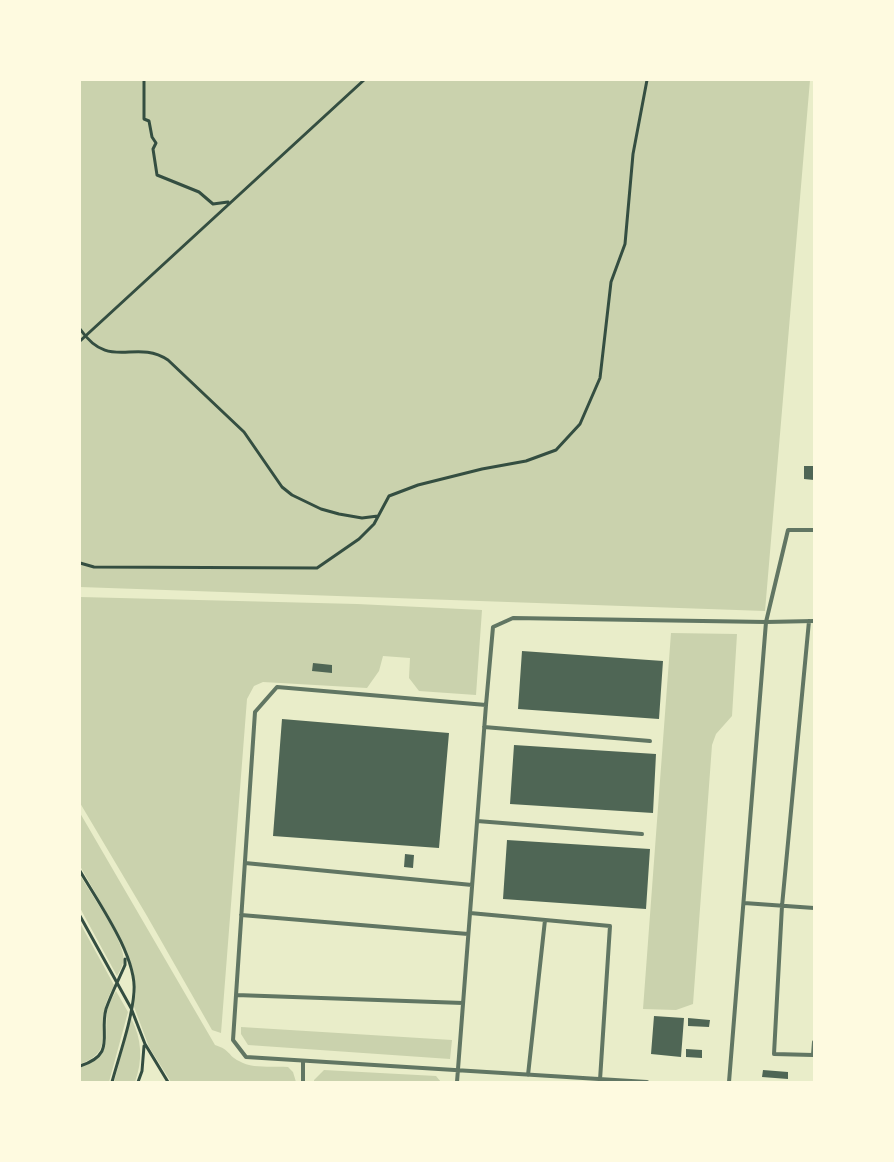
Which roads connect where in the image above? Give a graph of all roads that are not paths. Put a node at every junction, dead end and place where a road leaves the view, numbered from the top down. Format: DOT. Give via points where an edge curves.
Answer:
graph roads {
  1 [pos="814,530"];
  2 [pos="812,621"];
  3 [pos="766,622"];
  4 [pos="486,705"];
  5 [pos="484,727"];
  6 [pos="650,741"];
  7 [pos="477,822"];
  8 [pos="642,834"];
  9 [pos="245,863"];
  10 [pos="472,885"];
  11 [pos="744,903"];
  12 [pos="782,906"];
  13 [pos="814,908"];
  14 [pos="470,913"];
  15 [pos="241,915"];
  16 [pos="545,920"];
  17 [pos="468,934"];
  18 [pos="236,994"];
  19 [pos="463,1004"];
  20 [pos="814,1042"];
  21 [pos="303,1061"];
  22 [pos="458,1071"];
  23 [pos="528,1075"];
  24 [pos="600,1080"];
  25 [pos="303,1083"];
  26 [pos="458,1083"];
  27 [pos="647,1083"];
  28 [pos="729,1083"];
  1 -- 3 [label="lane" via="788,530"];
  2 -- 3 [label="lane"];
  2 -- 12 [label="lane"];
  3 -- 4 [label="lane" via="513,618 493,627"];
  3 -- 11 [label="lane"];
  4 -- 5 [label="lane"];
  4 -- 9 [label="lane" via="277,687 255,712"];
  5 -- 6 [label="lane"];
  5 -- 7 [label="lane"];
  7 -- 8 [label="lane"];
  7 -- 10 [label="lane"];
  9 -- 10 [label="lane"];
  9 -- 15 [label="lane"];
  10 -- 14 [label="lane"];
  11 -- 12 [label="lane"];
  11 -- 28 [label="lane"];
  12 -- 13 [label="lane"];
  12 -- 20 [label="lane" via="774,1054 813,1055"];
  14 -- 16 [label="lane"];
  14 -- 17 [label="lane"];
  15 -- 17 [label="lane"];
  15 -- 18 [label="lane"];
  16 -- 23 [label="lane"];
  16 -- 24 [label="lane" via="610,926"];
  17 -- 19 [label="lane"];
  18 -- 19 [label="lane"];
  18 -- 21 [label="lane" via="233,1040 246,1057"];
  19 -- 22 [label="lane"];
  21 -- 22 [label="lane"];
  21 -- 25 [label="lane"];
  22 -- 23 [label="lane"];
  22 -- 26 [label="lane"];
  23 -- 24 [label="lane"];
  24 -- 27 [label="lane"];
}
